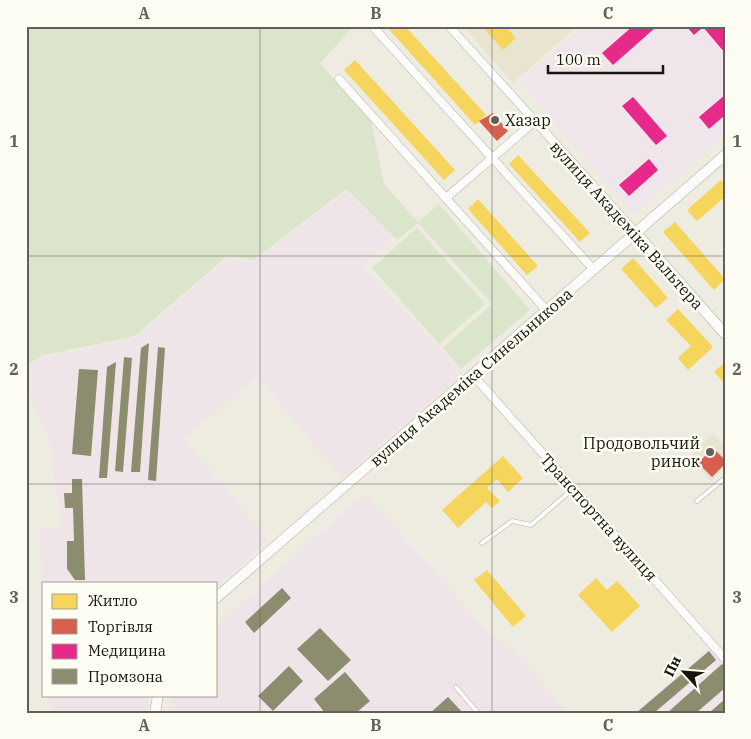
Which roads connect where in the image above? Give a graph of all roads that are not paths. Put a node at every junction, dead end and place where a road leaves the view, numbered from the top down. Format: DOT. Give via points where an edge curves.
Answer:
graph roads {
  1 [pos="449,26"];
  2 [pos="376,29"];
  3 [pos="339,79"];
  4 [pos="534,121"];
  5 [pos="725,154"];
  6 [pos="492,157"];
  7 [pos="446,198"];
  8 [pos="636,233"];
  9 [pos="594,270"];
  10 [pos="547,311"];
  11 [pos="725,334"];
  12 [pos="473,375"];
  13 [pos="724,479"];
  14 [pos="574,488"];
  15 [pos="697,502"];
  16 [pos="482,543"];
  17 [pos="218,596"];
  18 [pos="725,659"];
  19 [pos="456,687"];
  20 [pos="158,696"];
  21 [pos="155,713"];
  22 [pos="478,713"];
  1 -- 4 [label="street, вулиця Академіка Вальтера"];
  2 -- 6 [label="street"];
  3 -- 7 [label="street"];
  4 -- 6 [label="street"];
  4 -- 8 [label="street, вулиця Академіка Вальтера"];
  5 -- 8 [label="street, вулиця Академіка Синельникова"];
  6 -- 7 [label="street"];
  6 -- 9 [label="street"];
  7 -- 10 [label="street"];
  8 -- 9 [label="street, вулиця Академіка Синельникова"];
  8 -- 11 [label="street, вулиця Академіка Вальтера"];
  9 -- 10 [label="street, вулиця Академіка Синельникова"];
  10 -- 12 [label="street, вулиця Академіка Синельникова"];
  12 -- 14 [label="street, Транспортна вулиця"];
  12 -- 17 [label="street, вулиця Академіка Синельникова"];
  13 -- 15 [label="lane"];
  14 -- 16 [label="lane" via="531,525 512,520"];
  14 -- 18 [label="street, Транспортна вулиця"];
  19 -- 22 [label="lane"];
  20 -- 21 [label="street"];
}
